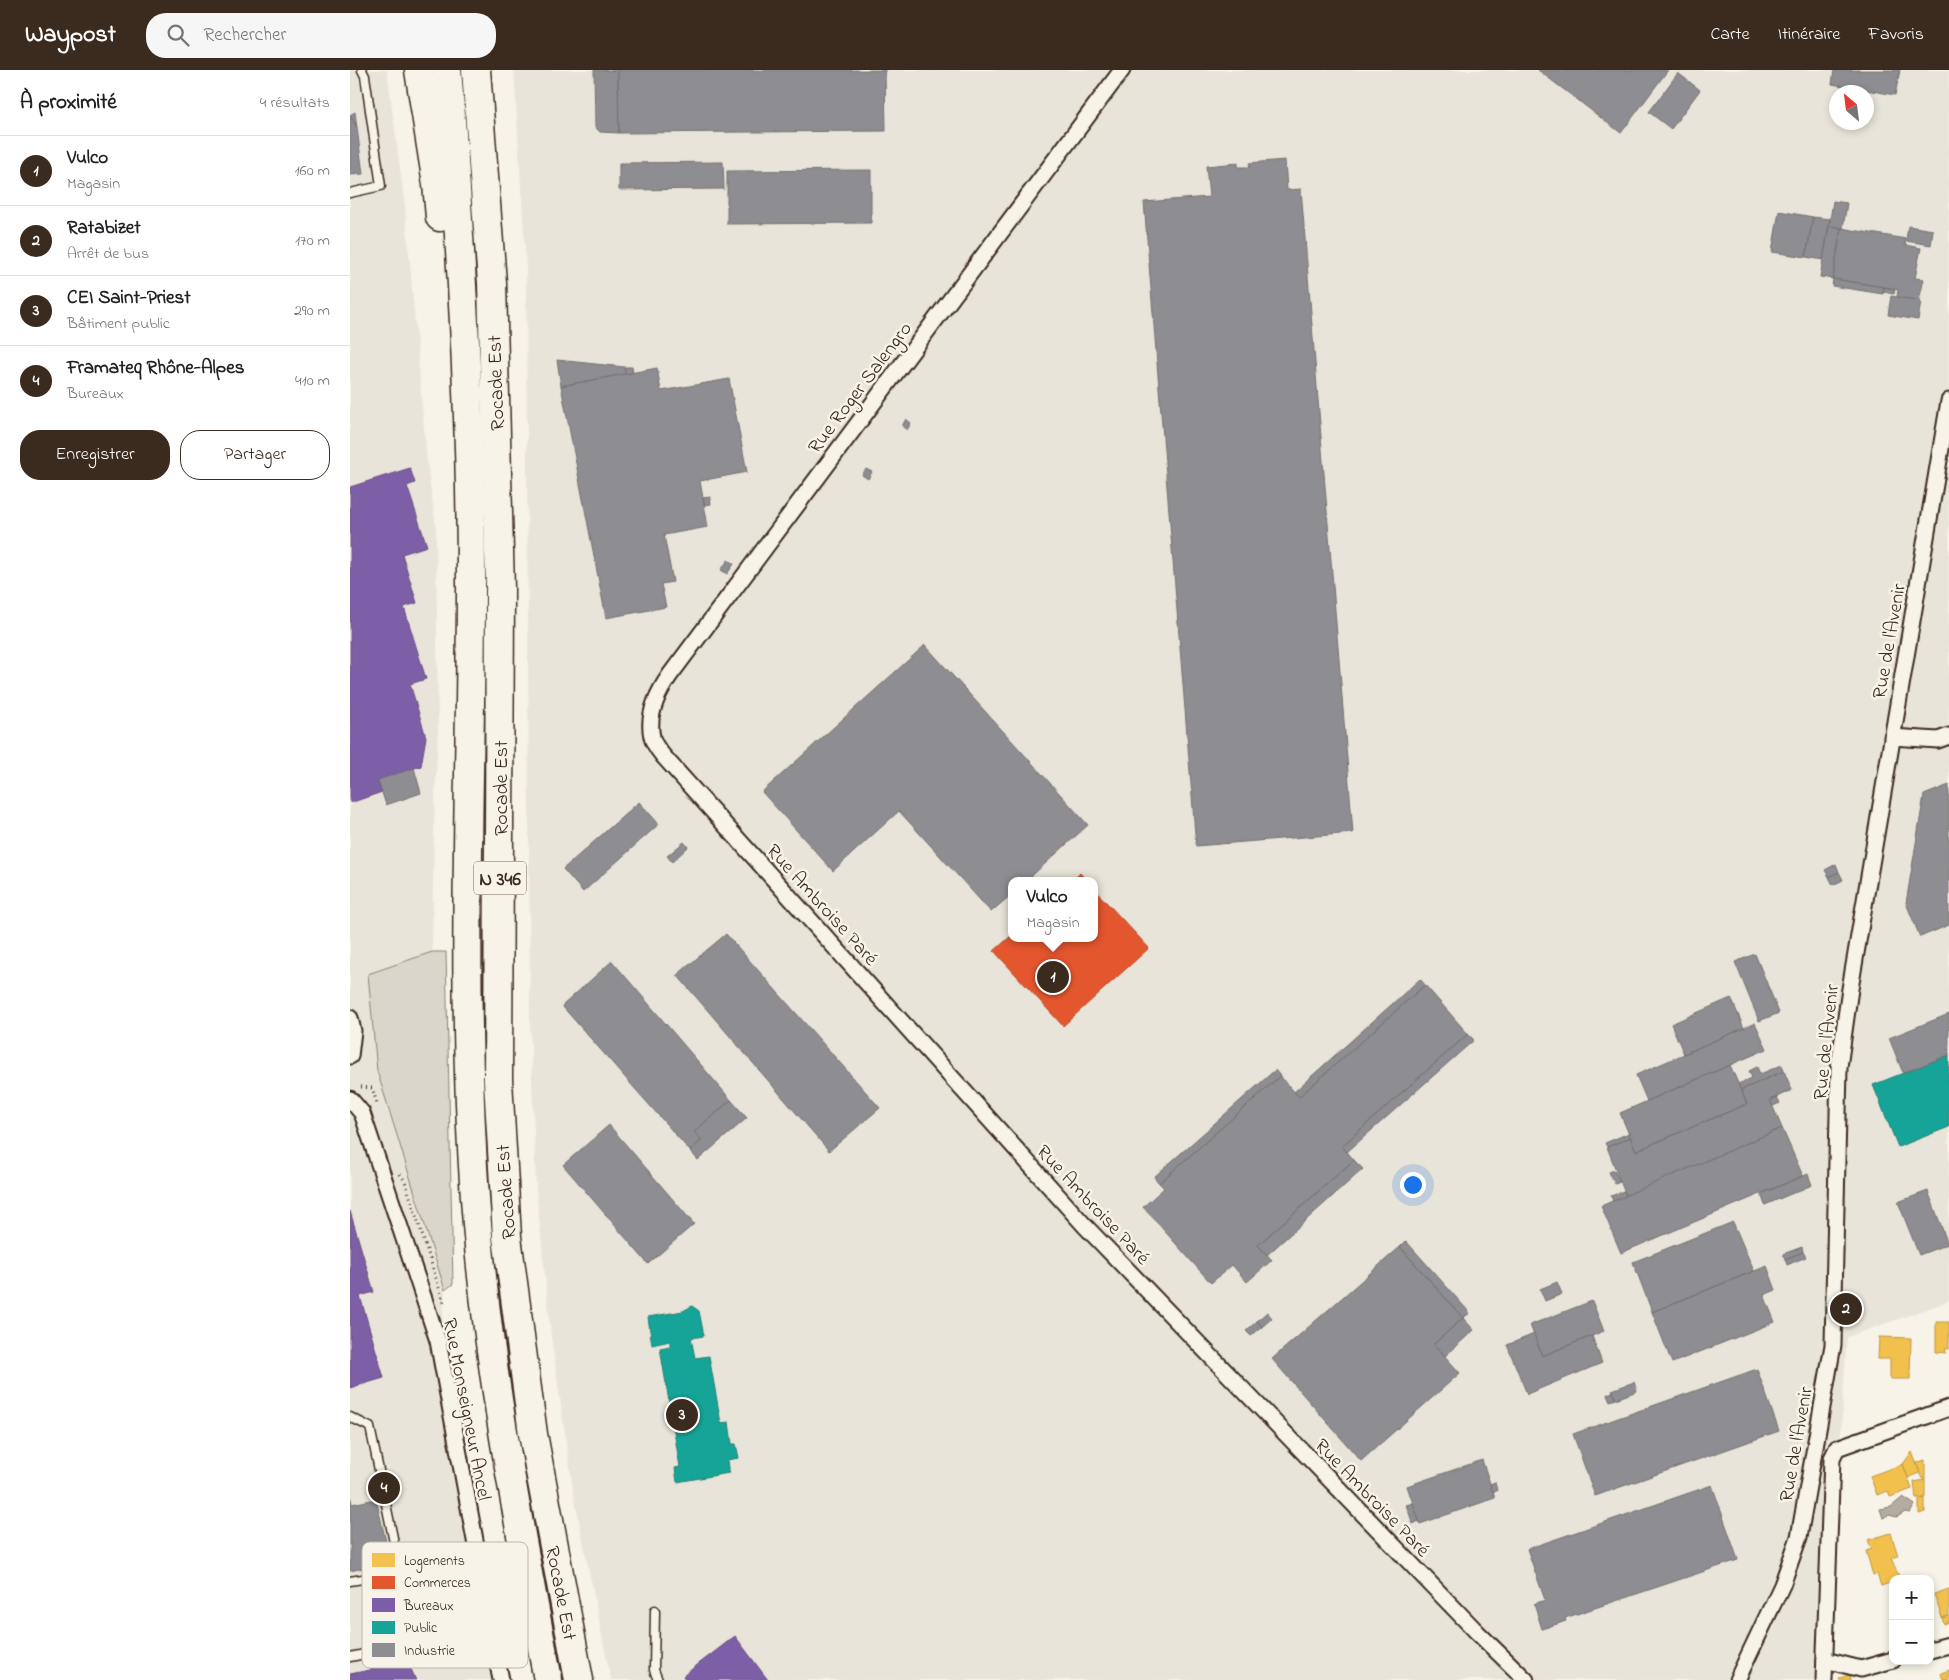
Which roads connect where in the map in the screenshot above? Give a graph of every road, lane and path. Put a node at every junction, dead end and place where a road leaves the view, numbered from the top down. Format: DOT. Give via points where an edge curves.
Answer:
graph roads {
  1 [pos="362,70"];
  2 [pos="420,70"];
  3 [pos="446,70"];
  4 [pos="476,70"];
  5 [pos="1122,70"];
  6 [pos="350,193"];
  7 [pos="1949,401"];
  8 [pos="468,404"];
  9 [pos="1949,736"];
  10 [pos="1892,737"];
  11 [pos="652,738"];
  12 [pos="350,1018"];
  13 [pos="350,1056"];
  14 [pos="350,1099"];
  15 [pos="1949,1408"];
  16 [pos="350,1417"];
  17 [pos="394,1542"];
  18 [pos="474,1542"];
  19 [pos="523,1542"];
  20 [pos="528,1570"];
  21 [pos="655,1610"];
  22 [pos="1949,1644"];
  23 [pos="1934,1649"];
  24 [pos="1825,1660"];
  25 [pos="1889,1661"];
  26 [pos="548,1680"];
  27 [pos="579,1680"];
  28 [pos="658,1680"];
  29 [pos="1526,1680"];
  30 [pos="1737,1680"];
  31 [pos="1824,1680"];
  1 -- 6 [label="lane" via="381,186"];
  2 -- 8 [label="highway" via="437,184 451,380"];
  3 -- 8 [label="highway, Rocade Est / N 346" via="457,189"];
  4 -- 27 [label="highway, Rocade Est / N 346" via="494,342 500,589 498,1080 507,1227 533,1434"];
  5 -- 11 [label="street, Rue Roger Salengro" via="670,675 657,694"];
  7 -- 10 [label="street, Rue de l'Avenir"];
  8 -- 19 [label="highway, Rocade Est / N 346" via="471,588 467,1051 474,1186 487,1324"];
  9 -- 10 [label="street" via="1938,740"];
  10 -- 30 [label="street, Rue de l'Avenir" via="1839,1067 1833,1345 1799,1537 1779,1593"];
  11 -- 29 [label="street, Rue Ambroise Paré" via="664,758 1085,1226"];
  12 -- 13 [label="street" via="353,1031"];
  14 -- 18 [label="street, Rue Monseigneur Ancel" via="362,1113 438,1341"];
  15 -- 24 [label="street, Rue de l'Avenir" via="1837,1448 1832,1458"];
  16 -- 17 [label="lane" via="370,1428"];
  20 -- 26 [label="highway, Rocade Est / N 346"];
  21 -- 28 [label="lane" via="654,1670"];
  22 -- 23 [label="street"];
  24 -- 25 [label="street" via="1861,1669"];
  24 -- 31 [label="street, Rue de l'Avenir"];
}
